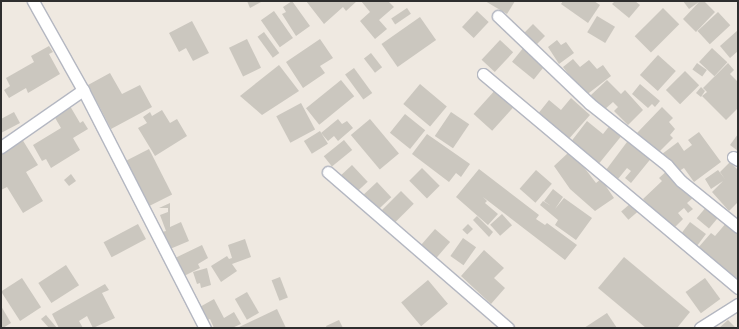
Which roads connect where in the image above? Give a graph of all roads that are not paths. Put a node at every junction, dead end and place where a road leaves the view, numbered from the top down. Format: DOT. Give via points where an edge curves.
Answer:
graph roads {
  1 [pos="33,1"];
  2 [pos="498,16"];
  3 [pos="483,74"];
  4 [pos="82,90"];
  5 [pos="1,147"];
  6 [pos="328,172"];
  7 [pos="738,227"];
  8 [pos="738,288"];
  9 [pos="738,304"];
  10 [pos="206,328"];
  11 [pos="508,328"];
  12 [pos="700,328"];
  1 -- 4 [label="street"];
  2 -- 7 [label="street" via="589,103 667,165 681,182"];
  3 -- 8 [label="street"];
  4 -- 5 [label="street"];
  4 -- 10 [label="street"];
  6 -- 11 [label="street"];
  9 -- 12 [label="street"];
}
